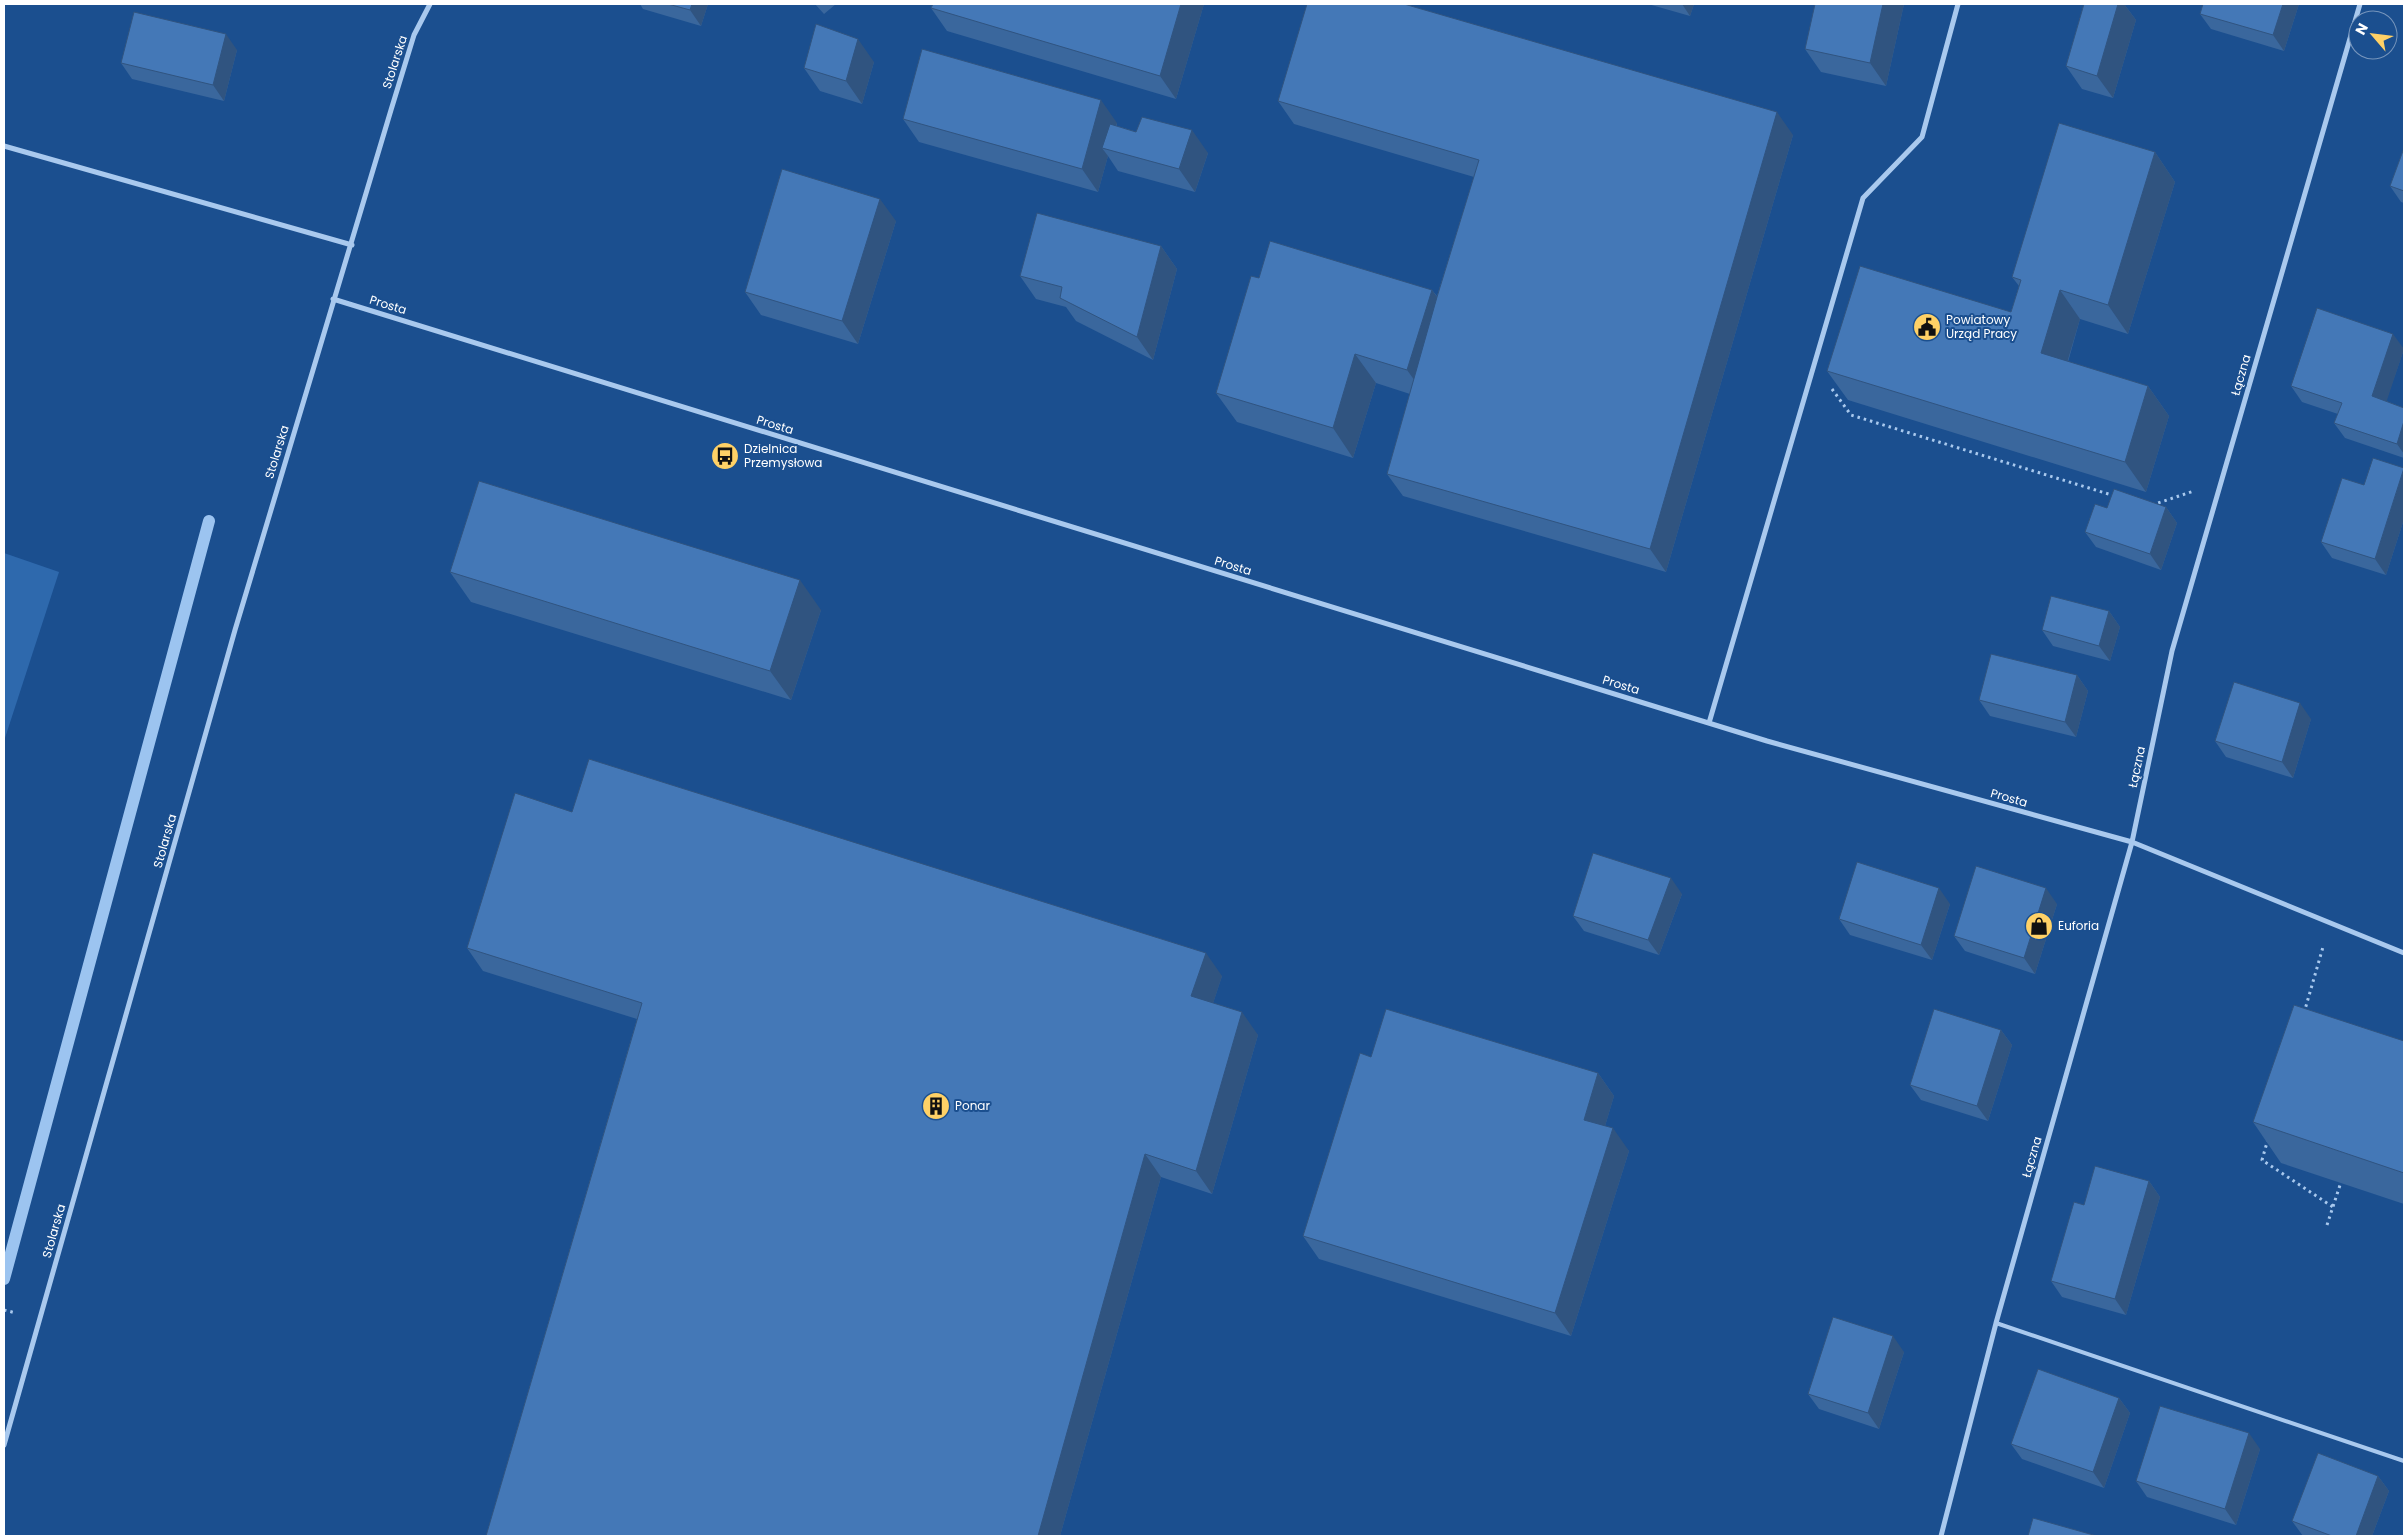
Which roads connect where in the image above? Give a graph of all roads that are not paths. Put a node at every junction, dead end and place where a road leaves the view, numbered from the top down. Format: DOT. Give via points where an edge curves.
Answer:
graph roads {
  1 [pos="430,4"];
  2 [pos="1958,4"];
  3 [pos="2360,4"];
  4 [pos="4,146"];
  5 [pos="352,244"];
  6 [pos="333,299"];
  7 [pos="1709,723"];
  8 [pos="2132,842"];
  9 [pos="2404,953"];
  10 [pos="1996,1324"];
  11 [pos="4,1445"];
  12 [pos="2404,1461"];
  13 [pos="1941,1536"];
  1 -- 5 [label="street, Stolarska" via="414,35"];
  2 -- 7 [label="street" via="1922,137 1863,198"];
  3 -- 8 [label="street, Łączna" via="2172,651"];
  4 -- 5 [label="street"];
  5 -- 6 [label="street, Stolarska"];
  6 -- 7 [label="street, Prosta"];
  6 -- 11 [label="street, Stolarska" via="235,630"];
  7 -- 8 [label="street, Prosta"];
  8 -- 9 [label="street, Prosta"];
  8 -- 10 [label="street, Łączna"];
  10 -- 12 [label="lane"];
  10 -- 13 [label="street, Łączna"];
}
